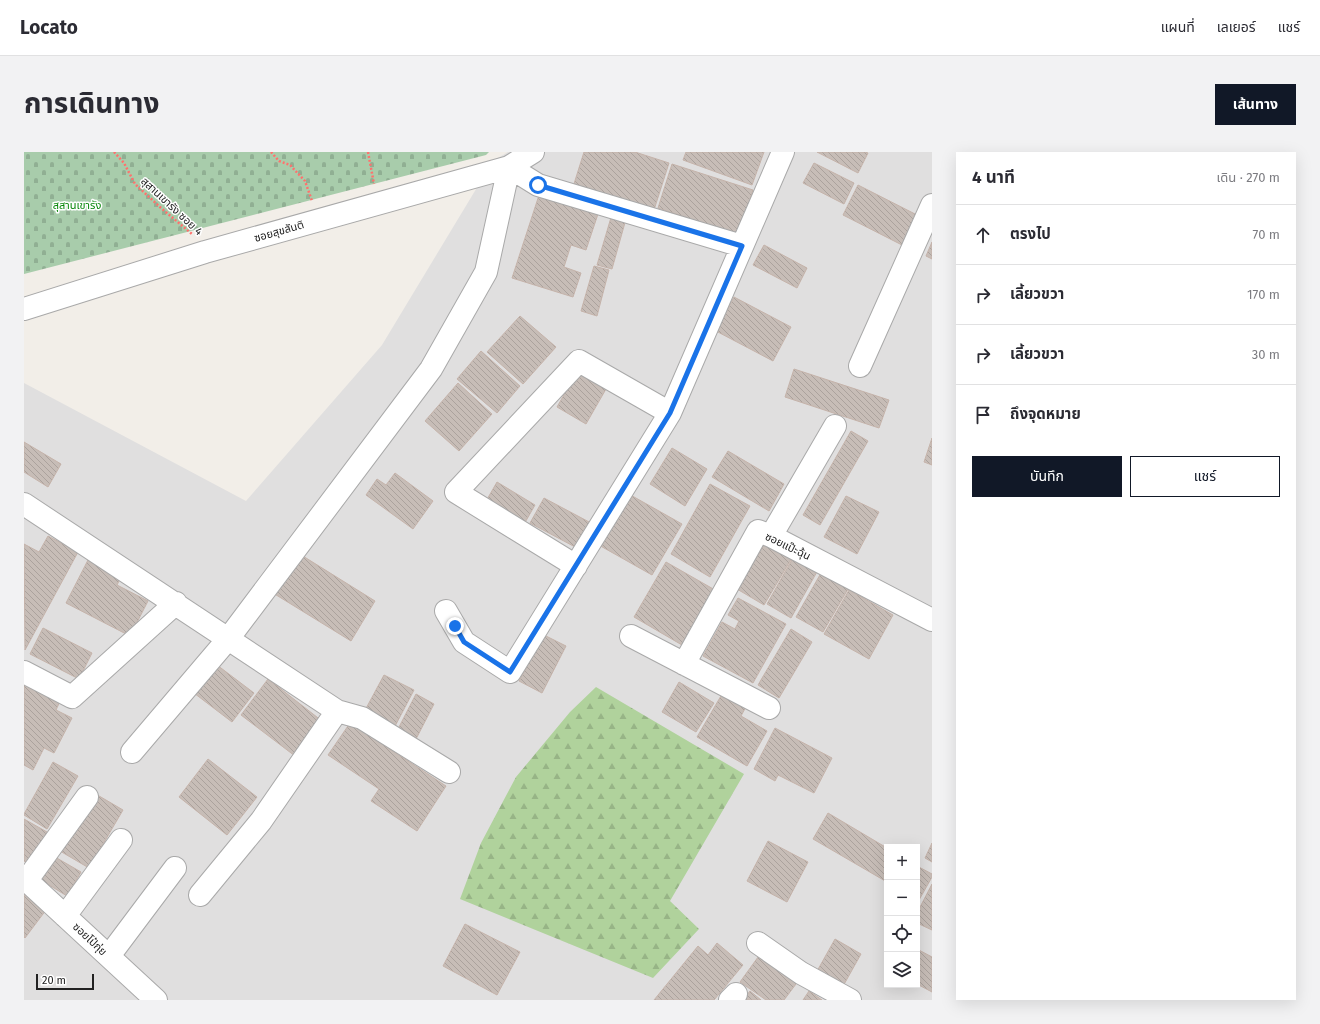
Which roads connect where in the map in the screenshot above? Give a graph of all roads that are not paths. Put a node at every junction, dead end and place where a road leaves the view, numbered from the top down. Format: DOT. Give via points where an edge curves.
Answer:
graph roads {
  1 [pos="533,152"];
  2 [pos="783,152"];
  3 [pos="509,167"];
  4 [pos="932,205"];
  5 [pos="742,246"];
  6 [pos="24,309"];
  7 [pos="860,366"];
  8 [pos="670,413"];
  9 [pos="835,426"];
  10 [pos="24,504"];
  11 [pos="771,536"];
  12 [pos="576,566"];
  13 [pos="176,603"];
  14 [pos="446,611"];
  15 [pos="932,620"];
  16 [pos="631,636"];
  17 [pos="228,639"];
  18 [pos="684,664"];
  19 [pos="24,672"];
  20 [pos="769,708"];
  21 [pos="337,711"];
  22 [pos="132,752"];
  23 [pos="449,772"];
  24 [pos="87,797"];
  25 [pos="121,840"];
  26 [pos="175,868"];
  27 [pos="25,879"];
  28 [pos="200,895"];
  29 [pos="65,916"];
  30 [pos="758,943"];
  31 [pos="109,956"];
  32 [pos="156,1000"];
  33 [pos="850,1000"];
  1 -- 3 [label="street, ซอยสุขสันติ"];
  2 -- 5 [label="street"];
  3 -- 5 [label="street" via="538,185"];
  3 -- 6 [label="street, ซอยสุขสันติ" via="205,252"];
  3 -- 17 [label="street" via="486,272 431,368"];
  4 -- 7 [label="street"];
  5 -- 8 [label="street"];
  8 -- 12 [label="street"];
  8 -- 12 [label="street" via="579,361 456,492"];
  9 -- 11 [label="street"];
  10 -- 13 [label="street"];
  11 -- 15 [label="street, ซอยแป๊ะฉุ้น"];
  11 -- 18 [label="street, ซอยแป๊ะฉุ้น" via="758,531"];
  12 -- 14 [label="street" via="510,672 464,642"];
  13 -- 17 [label="street"];
  13 -- 19 [label="street" via="72,697"];
  16 -- 18 [label="street"];
  17 -- 21 [label="street"];
  17 -- 22 [label="street"];
  18 -- 20 [label="street"];
  21 -- 23 [label="street" via="362,718"];
  21 -- 28 [label="street" via="261,821"];
  24 -- 27 [label="street"];
  25 -- 29 [label="street"];
  26 -- 31 [label="street"];
  27 -- 29 [label="street, ซอยโป๋กุ่ย"];
  29 -- 31 [label="street, ซอยโป๋กุ่ย"];
  30 -- 33 [label="street" via="801,972"];
  31 -- 32 [label="street, ซอยโป๋กุ่ย"];
}
